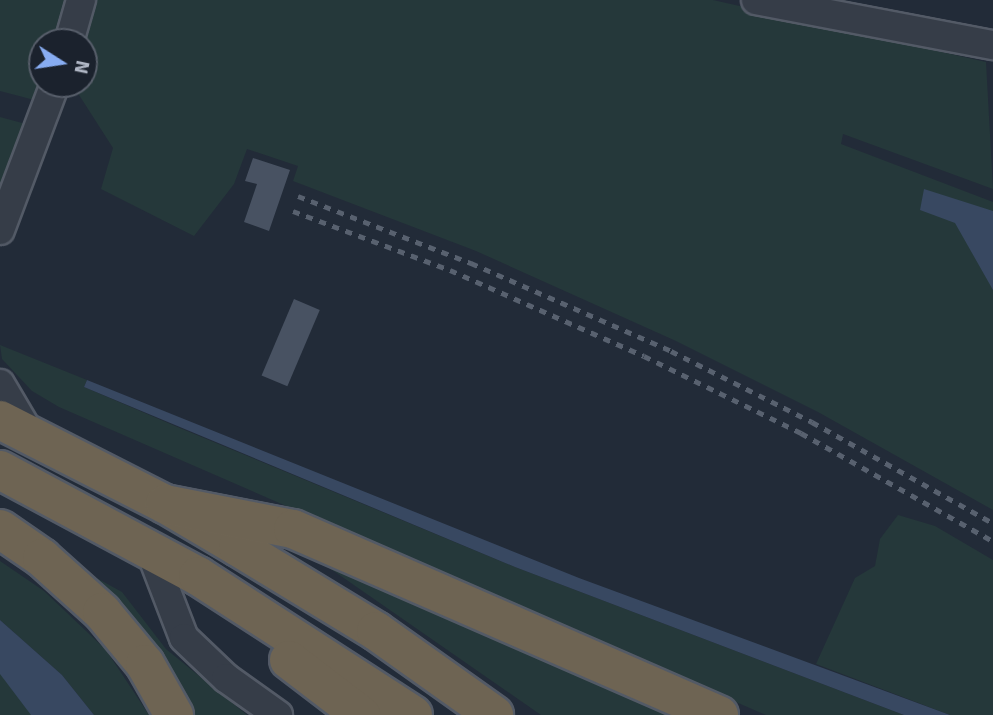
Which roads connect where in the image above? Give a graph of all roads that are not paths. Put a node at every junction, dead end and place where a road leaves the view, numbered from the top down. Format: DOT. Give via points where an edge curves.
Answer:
graph roads {
  1 [pos="81,0"];
  2 [pos="756,0"];
  3 [pos="73,28"];
  4 [pos="993,45"];
  5 [pos="50,98"];
  6 [pos="0,230"];
  7 [pos="0,384"];
  8 [pos="14,426"];
  9 [pos="0,470"];
  10 [pos="165,504"];
  11 [pos="0,529"];
  12 [pos="149,547"];
  13 [pos="198,576"];
  14 [pos="174,715"];
  15 [pos="278,715"];
  16 [pos="361,715"];
  17 [pos="413,715"];
  18 [pos="494,715"];
  19 [pos="719,715"];
  1 -- 3 [label="street"];
  2 -- 4 [label="street"];
  5 -- 6 [label="street"];
  7 -- 8 [label="street"];
  8 -- 10 [label="highway"];
  9 -- 12 [label="highway"];
  10 -- 18 [label="highway" via="376,631"];
  10 -- 19 [label="highway" via="293,529"];
  11 -- 14 [label="highway" via="42,558 102,612 145,664"];
  12 -- 13 [label="highway"];
  12 -- 15 [label="street" via="184,639 226,678"];
  13 -- 16 [label="highway" via="259,641"];
  13 -- 17 [label="highway"];
}
